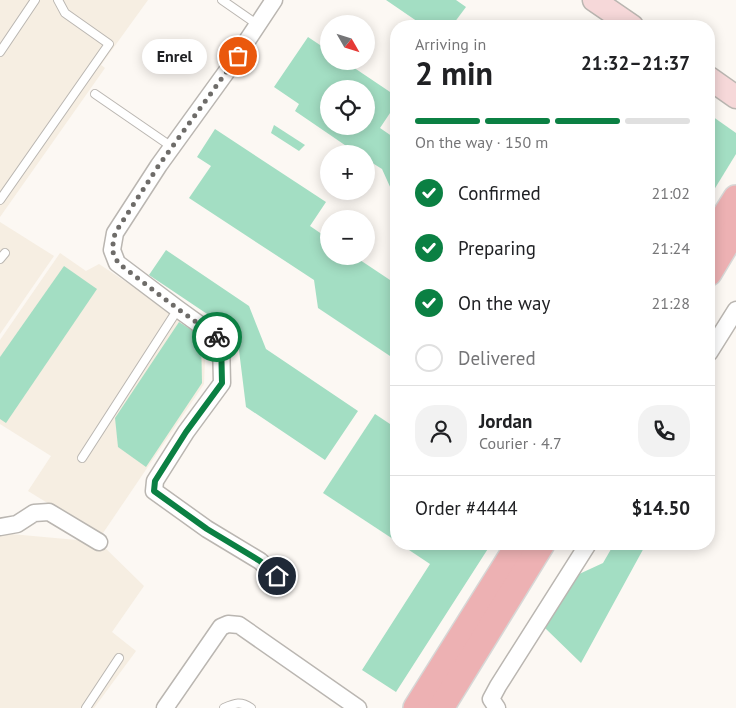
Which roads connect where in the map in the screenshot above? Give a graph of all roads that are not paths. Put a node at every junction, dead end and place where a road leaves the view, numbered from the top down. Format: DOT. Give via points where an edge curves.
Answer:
graph roads {
  1 [pos="35,0"];
  2 [pos="58,0"];
  3 [pos="222,0"];
  4 [pos="274,0"];
  5 [pos="599,1"];
  6 [pos="624,20"];
  7 [pos="258,25"];
  8 [pos="0,52"];
  9 [pos="715,82"];
  10 [pos="95,94"];
  11 [pos="736,97"];
  12 [pos="172,147"];
  13 [pos="736,198"];
  14 [pos="0,200"];
  15 [pos="736,228"];
  16 [pos="715,231"];
  17 [pos="715,263"];
  18 [pos="178,309"];
  19 [pos="736,310"];
  20 [pos="715,343"];
  21 [pos="82,458"];
  22 [pos="0,527"];
  23 [pos="100,542"];
  24 [pos="515,550"];
  25 [pos="538,550"];
  26 [pos="584,550"];
  27 [pos="277,576"];
  28 [pos="119,658"];
  29 [pos="491,705"];
  30 [pos="86,708"];
  31 [pos="165,708"];
  32 [pos="224,708"];
  33 [pos="251,708"];
  34 [pos="358,708"];
  35 [pos="416,708"];
  36 [pos="441,708"];
  1 -- 8 [label="lane"];
  2 -- 14 [label="lane" via="65,13 109,44"];
  3 -- 7 [label="lane"];
  4 -- 7 [label="street"];
  5 -- 6 [label="main road"];
  7 -- 12 [label="street"];
  9 -- 11 [label="main road"];
  10 -- 12 [label="lane"];
  12 -- 18 [label="street" via="115,233 112,250 118,263"];
  13 -- 16 [label="main road"];
  15 -- 17 [label="main road"];
  18 -- 21 [label="lane"];
  18 -- 27 [label="street" via="221,340 222,383 155,481 154,491 207,529 260,561"];
  19 -- 20 [label="street"];
  22 -- 23 [label="street" via="17,524 34,513 49,512"];
  24 -- 35 [label="main road"];
  25 -- 36 [label="main road"];
  26 -- 29 [label="street" via="498,686"];
  28 -- 30 [label="lane"];
  31 -- 34 [label="street" via="221,627 228,624 239,625"];
  32 -- 33 [label="lane" via="232,704"];
}
